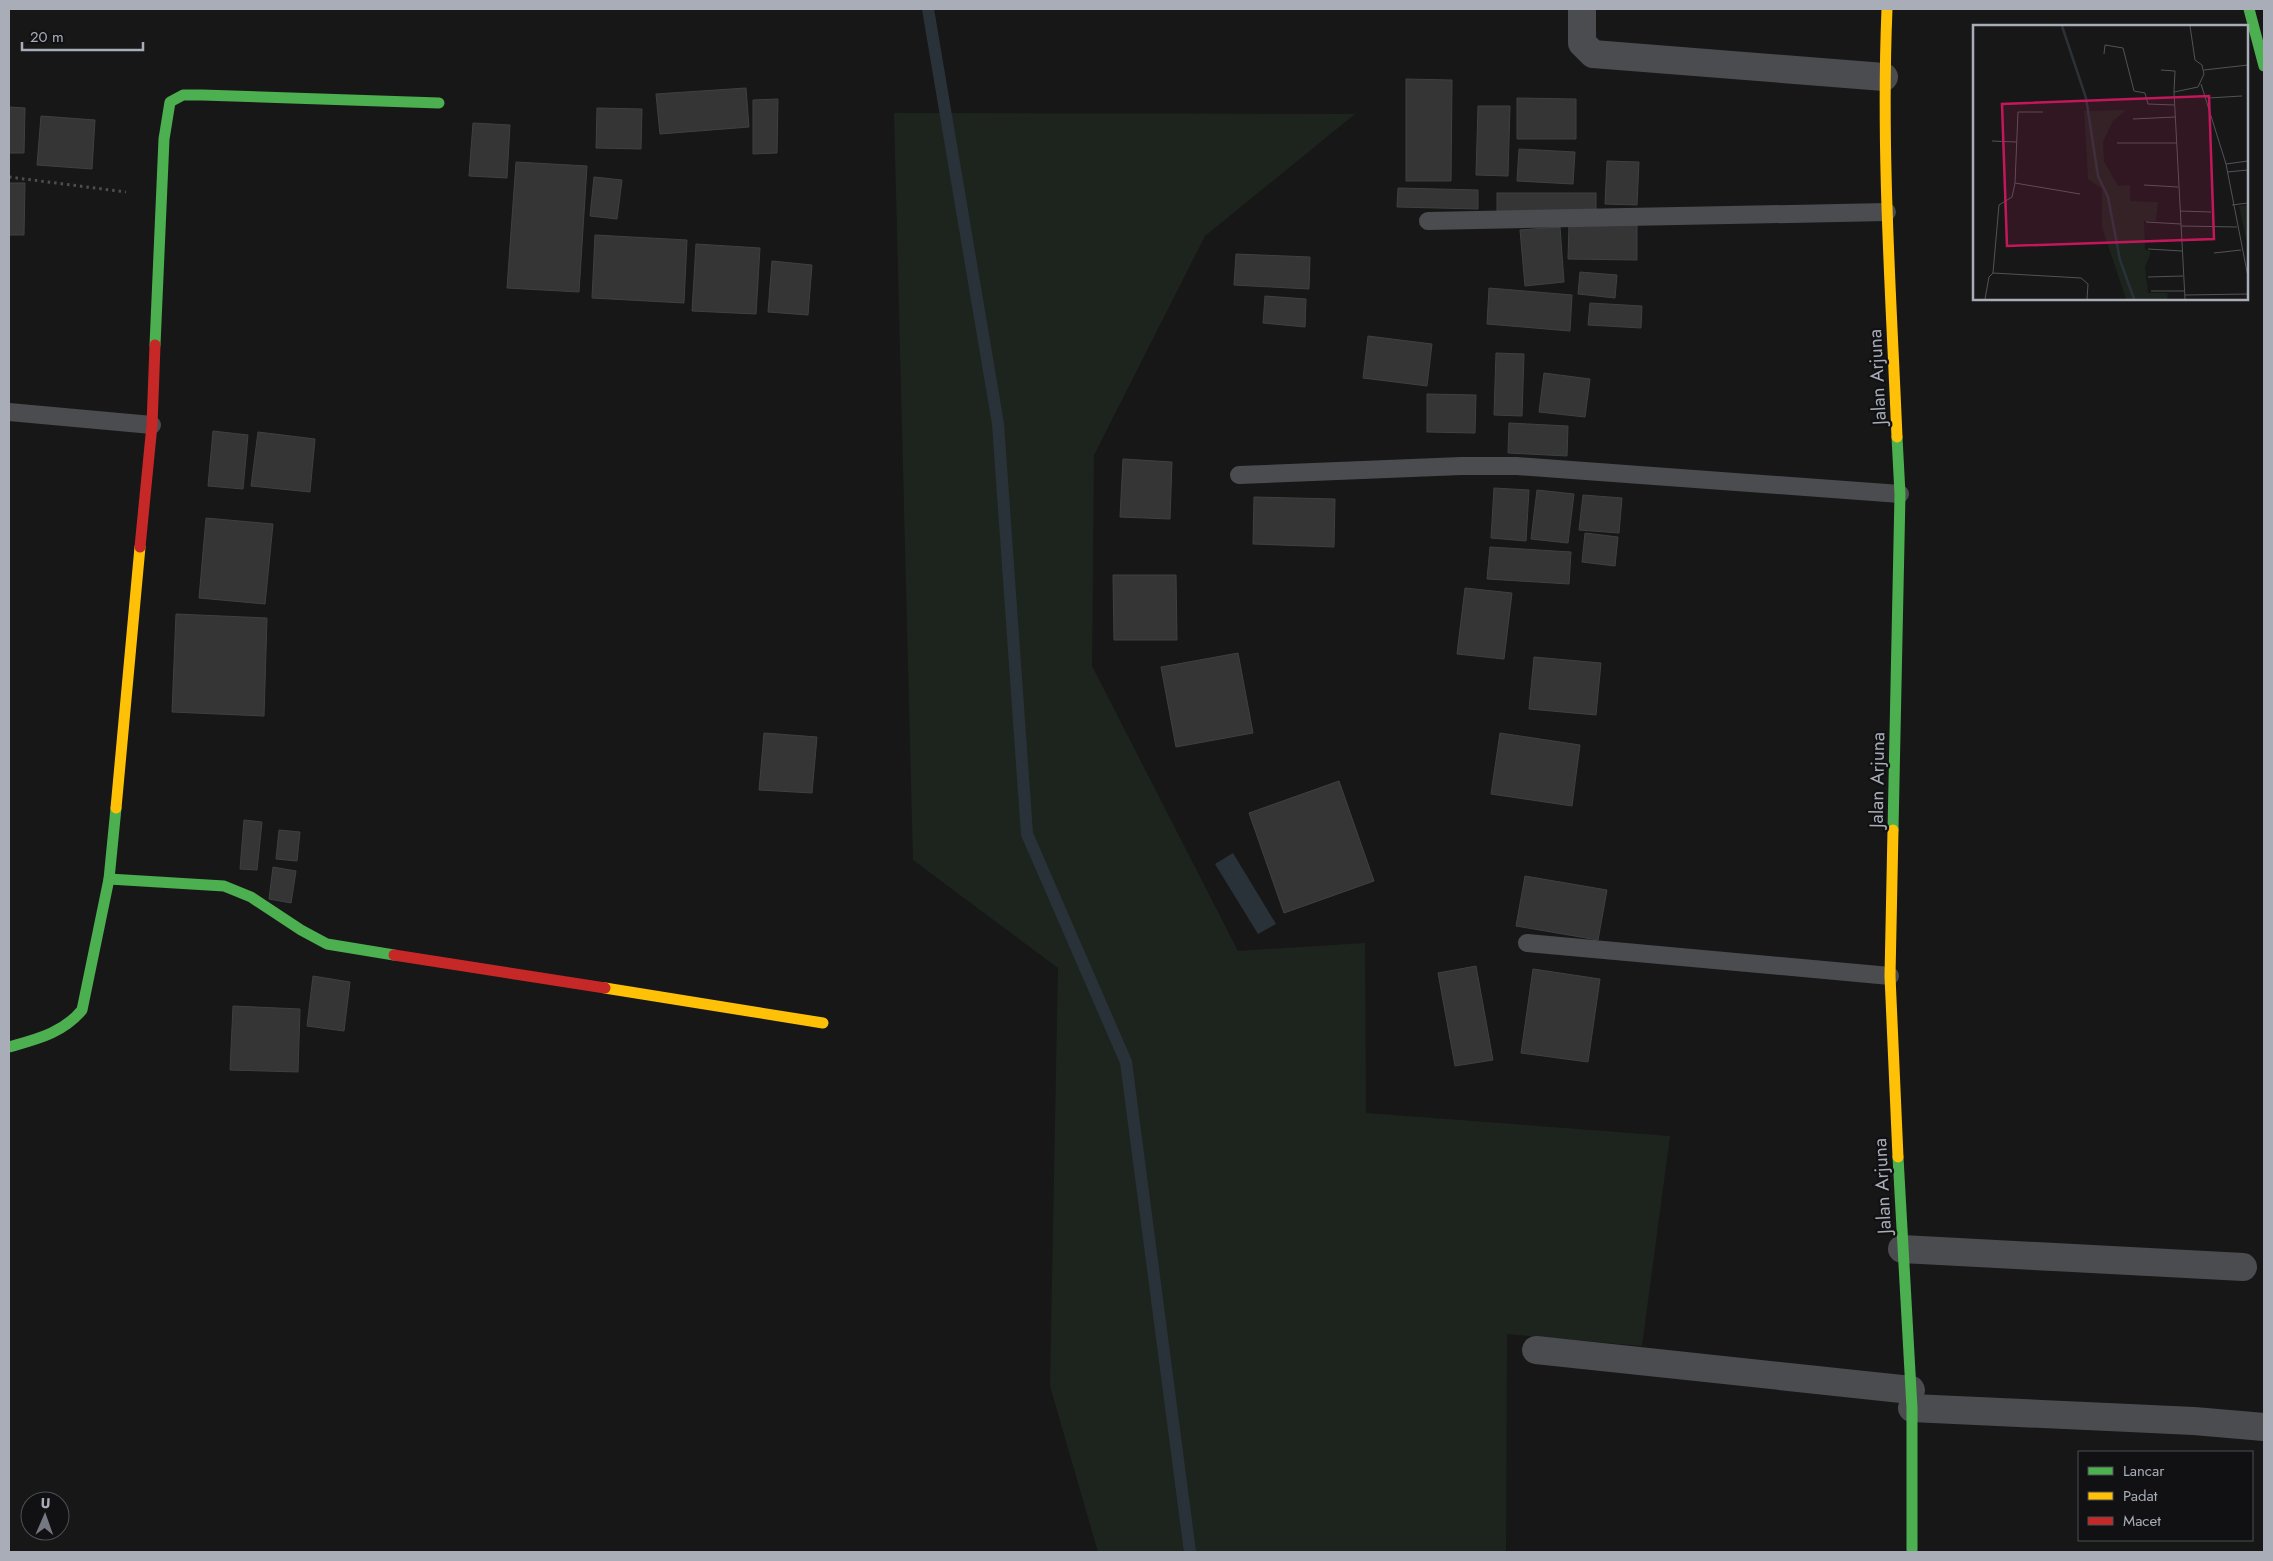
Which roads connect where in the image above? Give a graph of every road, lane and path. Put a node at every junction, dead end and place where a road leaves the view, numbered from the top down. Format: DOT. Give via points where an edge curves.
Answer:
graph roads {
  1 [pos="1582,9"];
  2 [pos="1887,9"];
  3 [pos="2255,16"];
  4 [pos="2264,66"];
  5 [pos="1884,77"];
  6 [pos="440,103"];
  7 [pos="9,177"];
  8 [pos="162,196"];
  9 [pos="1887,212"];
  10 [pos="1428,221"];
  11 [pos="9,412"];
  12 [pos="152,425"];
  13 [pos="1239,475"];
  14 [pos="1900,494"];
  15 [pos="109,879"];
  16 [pos="1527,943"];
  17 [pos="1890,976"];
  18 [pos="823,1023"];
  19 [pos="9,1048"];
  20 [pos="1902,1249"];
  21 [pos="2243,1267"];
  22 [pos="1536,1350"];
  23 [pos="1912,1399"];
  24 [pos="2264,1427"];
  25 [pos="1912,1552"];
  1 -- 5 [label="street" via="1582,43 1593,54"];
  2 -- 5 [label="street, Jalan Arjuna"];
  3 -- 4 [label="street"];
  5 -- 9 [label="street, Jalan Arjuna"];
  6 -- 8 [label="street" via="183,95 170,102 164,139"];
  7 -- 8 [label="path"];
  8 -- 12 [label="street"];
  9 -- 10 [label="lane"];
  9 -- 14 [label="street, Jalan Arjuna"];
  11 -- 12 [label="lane"];
  12 -- 15 [label="street"];
  13 -- 14 [label="lane" via="1517,466"];
  14 -- 17 [label="street, Jalan Arjuna"];
  15 -- 18 [label="street" via="224,886 241,890 312,938 327,944"];
  15 -- 19 [label="street" via="82,1010 74,1022 56,1033"];
  16 -- 17 [label="lane"];
  17 -- 20 [label="street, Jalan Arjuna"];
  20 -- 21 [label="street"];
  20 -- 23 [label="street, Jalan Arjuna"];
  22 -- 23 [label="street"];
  23 -- 24 [label="street"];
  23 -- 25 [label="street, Jalan Arjuna"];
}
